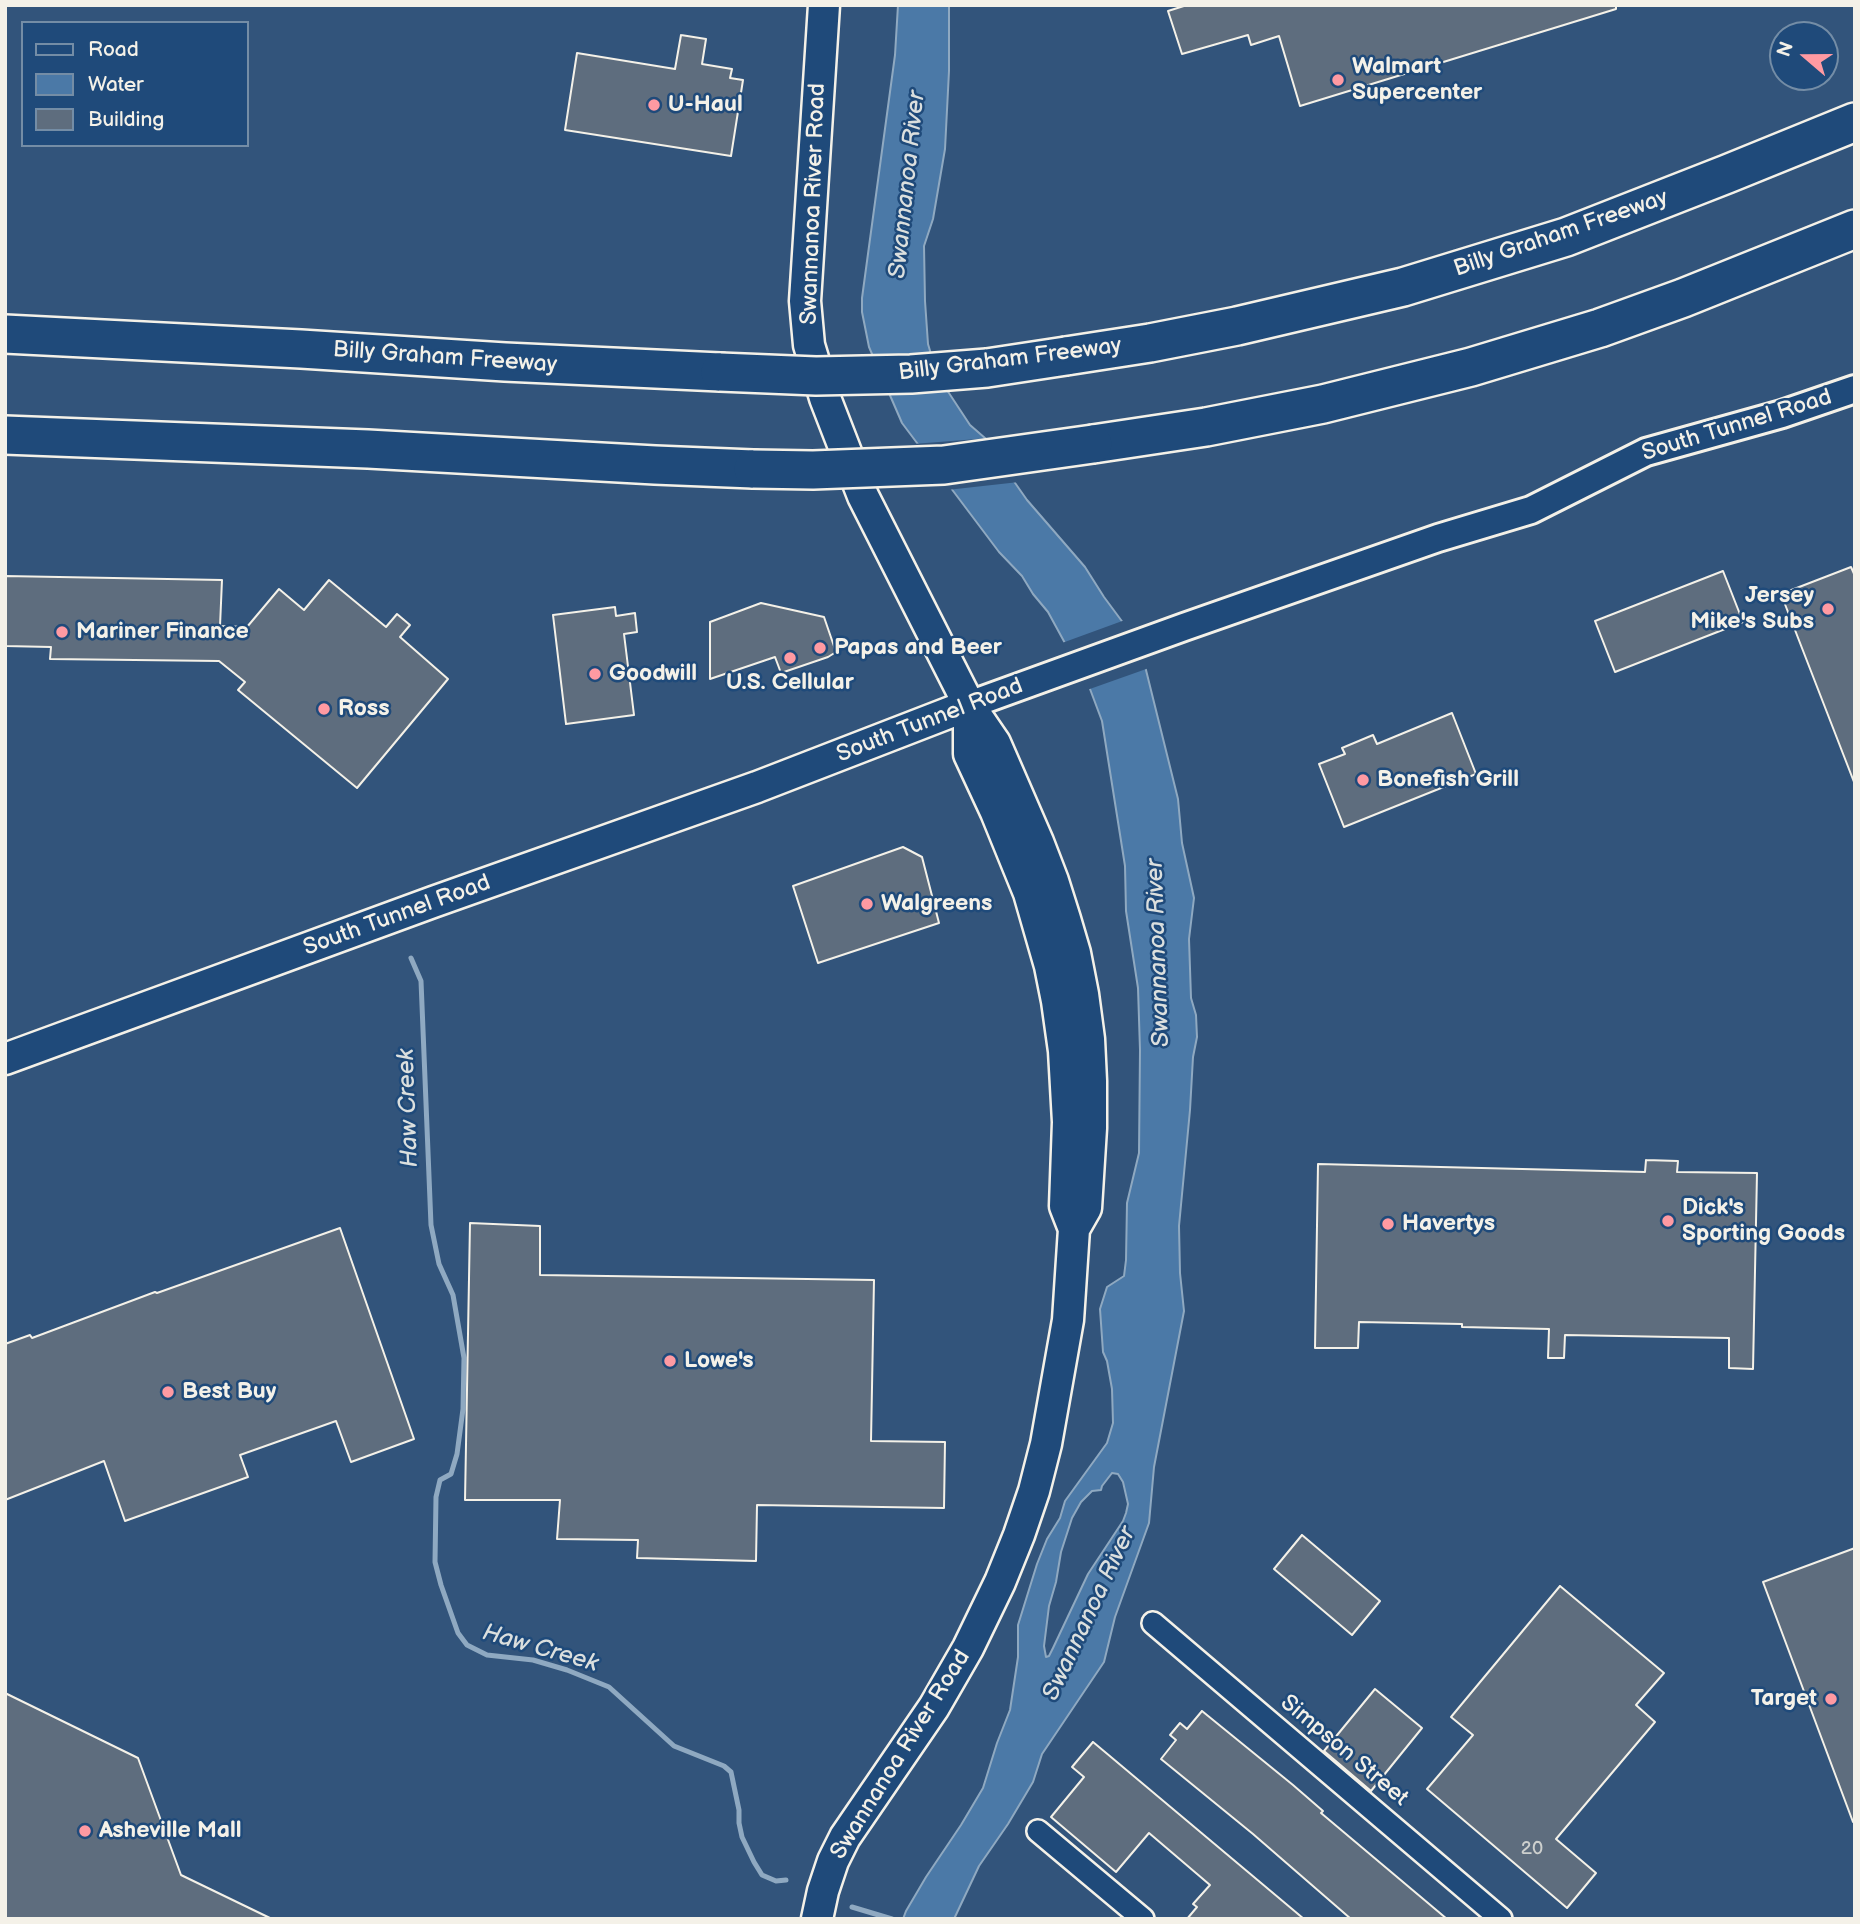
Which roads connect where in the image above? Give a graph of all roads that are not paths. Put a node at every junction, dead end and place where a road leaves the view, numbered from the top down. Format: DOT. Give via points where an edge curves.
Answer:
graph roads {
  1 [pos="824,5"];
  2 [pos="1855,122"];
  3 [pos="1855,229"];
  4 [pos="5,334"];
  5 [pos="1855,389"];
  6 [pos="5,435"];
  7 [pos="969,705"];
  8 [pos="5,1059"];
  9 [pos="1153,1623"];
  10 [pos="1038,1831"];
  11 [pos="817,1919"];
  12 [pos="1143,1919"];
  13 [pos="1501,1919"];
  1 -- 7 [label="main road, Swannanoa River Road" via="805,301 809,345 863,496"];
  2 -- 4 [label="highway, Billy Graham Freeway, bridge" via="1566,237 1403,287 1150,343 987,368 816,376"];
  3 -- 6 [label="highway, bridge" via="1600,328 1471,367 1206,427 944,465 753,469"];
  5 -- 7 [label="street, South Tunnel Road" via="1646,452 1531,510 1438,538"];
  7 -- 8 [label="main road, South Tunnel Road" via="757,787"];
  7 -- 11 [label="main road, Swannanoa River Road" via="969,754 1029,893 1057,1001 1068,1099 1065,1206 1074,1229 1068,1320 1034,1492 1000,1582 934,1707 845,1837"];
  9 -- 13 [label="street, Simpson Street"];
  10 -- 12 [label="street"];
}
